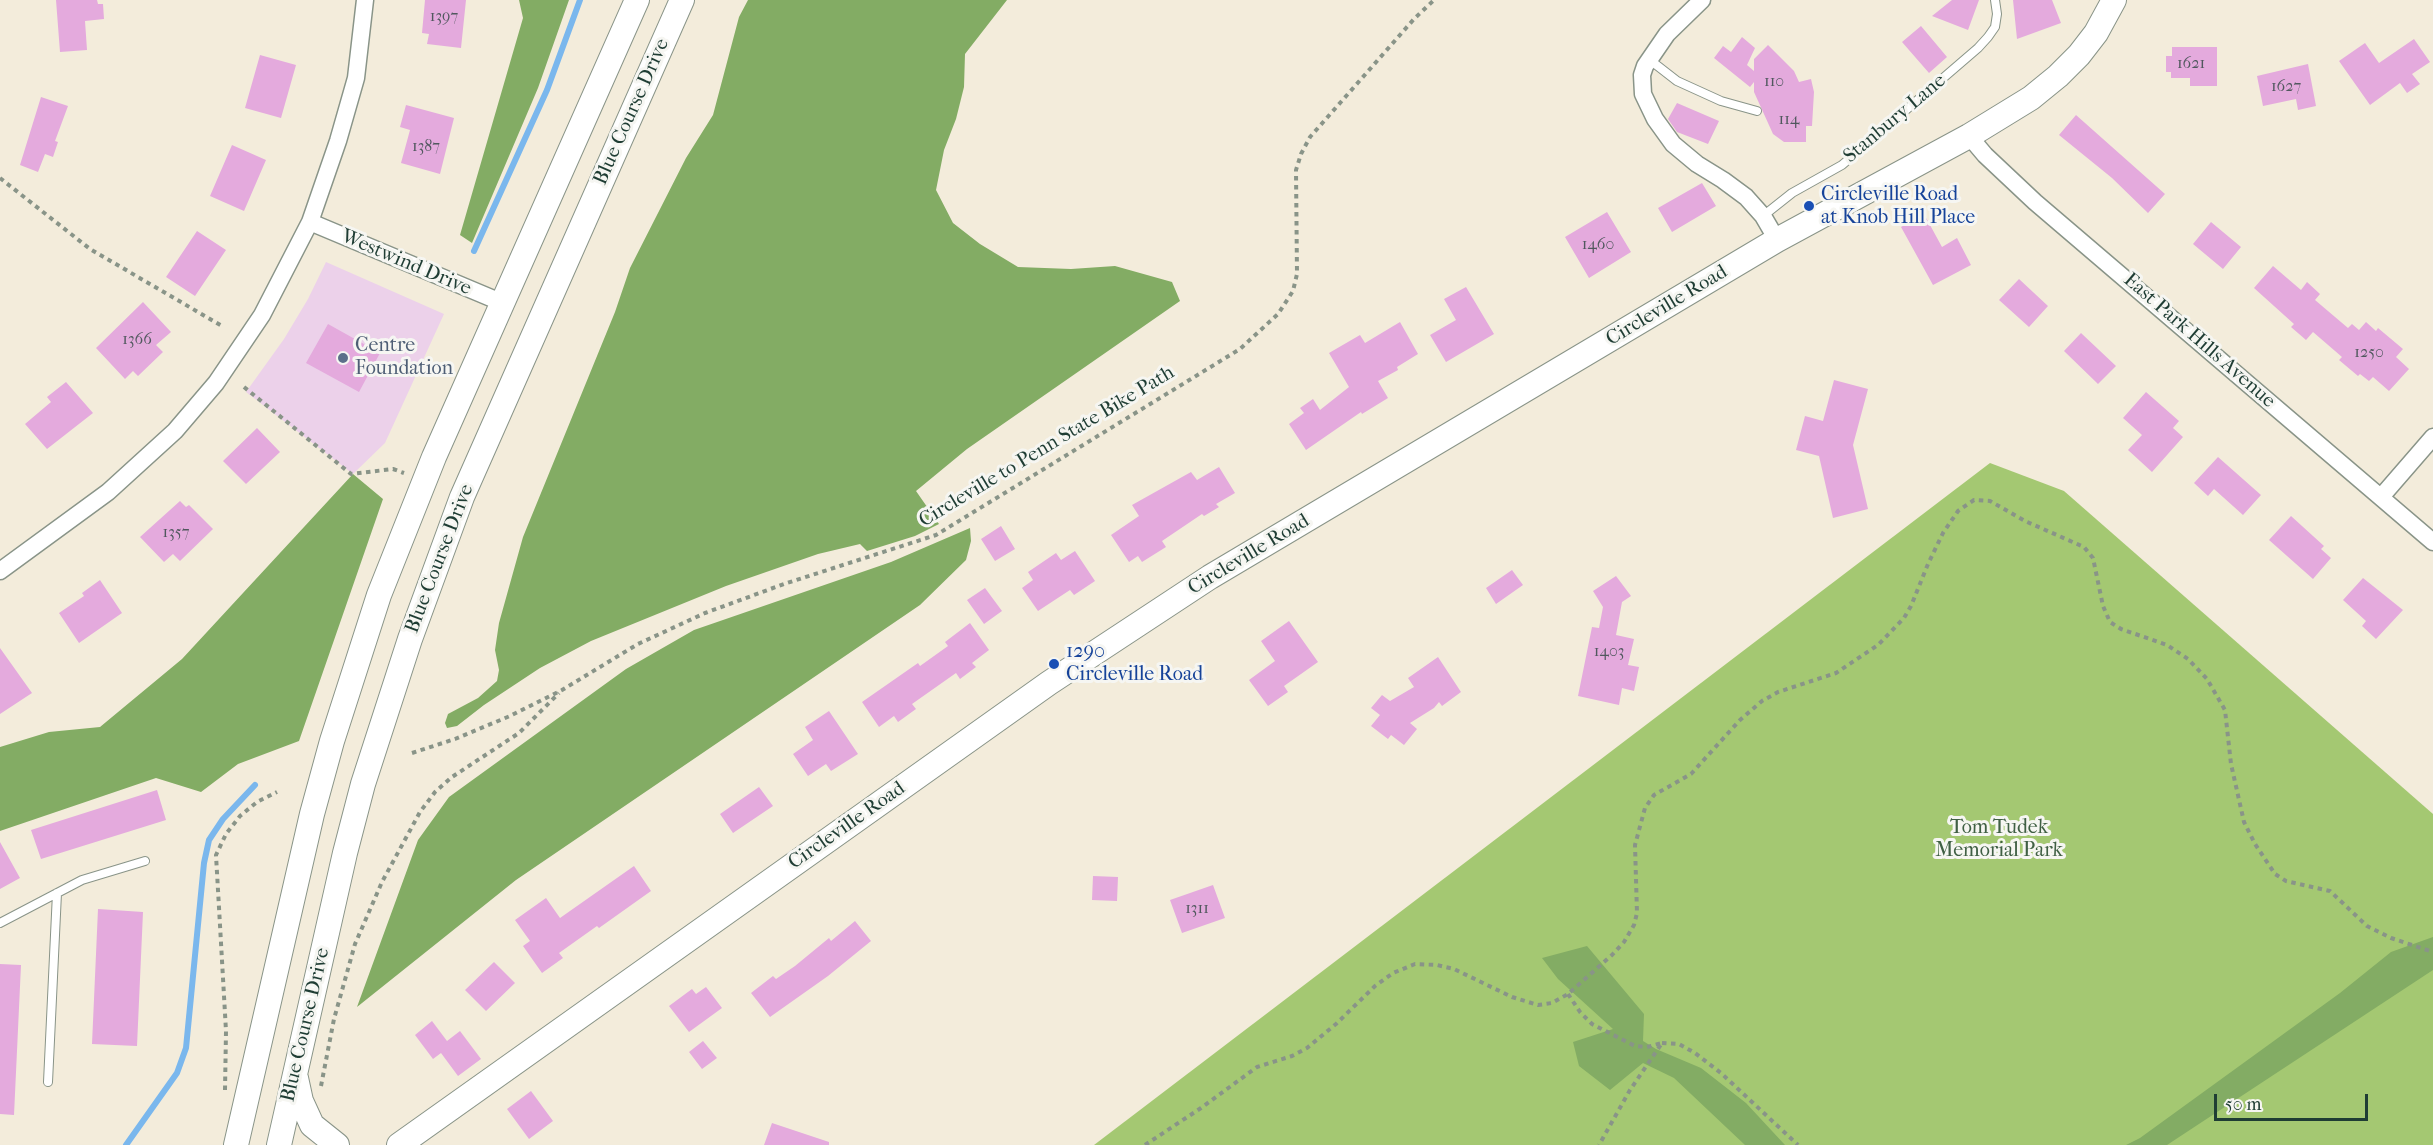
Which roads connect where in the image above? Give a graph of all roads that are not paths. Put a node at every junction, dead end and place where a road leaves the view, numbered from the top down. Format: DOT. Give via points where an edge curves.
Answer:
graph roads {
  1 [pos="365,0"];
  2 [pos="637,0"];
  3 [pos="681,0"];
  4 [pos="1702,0"];
  5 [pos="1995,0"];
  6 [pos="2114,0"];
  7 [pos="1650,60"];
  8 [pos="1758,111"];
  9 [pos="1969,136"];
  10 [pos="1763,216"];
  11 [pos="310,222"];
  12 [pos="1777,240"];
  13 [pos="504,303"];
  14 [pos="2433,437"];
  15 [pos="2381,497"];
  16 [pos="2433,542"];
  17 [pos="0,571"];
  18 [pos="145,861"];
  19 [pos="57,892"];
  20 [pos="0,923"];
  21 [pos="295,1072"];
  22 [pos="48,1082"];
  23 [pos="236,1145"];
  24 [pos="279,1145"];
  25 [pos="337,1145"];
  26 [pos="399,1145"];
  1 -- 11 [label="street" via="356,78"];
  2 -- 13 [label="main road, Blue Course Drive"];
  3 -- 21 [label="main road, Blue Course Drive" via="466,489 427,588 363,784"];
  4 -- 7 [label="street" via="1667,34"];
  5 -- 10 [label="lane, Stanbury Lane" via="1995,27 1978,48 1842,165 1792,193"];
  6 -- 9 [label="main road, Circleville Road" via="2096,33 2058,76 2031,98"];
  7 -- 8 [label="lane" via="1677,81 1721,101"];
  7 -- 10 [label="street" via="1642,75 1643,94 1663,134 1683,153 1746,197"];
  9 -- 12 [label="main road, Circleville Road"];
  9 -- 15 [label="street, East Park Hills Avenue" via="2036,202"];
  10 -- 12 [label="street"];
  11 -- 13 [label="street, Westwind Drive"];
  11 -- 17 [label="street" via="262,315 216,383 175,431 108,492"];
  12 -- 26 [label="main road, Circleville Road" via="1200,583 1049,683"];
  13 -- 23 [label="main road, Blue Course Drive" via="405,526 342,711 312,814"];
  14 -- 15 [label="street"];
  15 -- 16 [label="street, East Park Hills Avenue"];
  18 -- 19 [label="lane" via="82,880"];
  19 -- 20 [label="lane"];
  19 -- 22 [label="lane"];
  21 -- 24 [label="main road, Blue Course Drive"];
  21 -- 25 [label="main road" via="301,1101 312,1125"];
}
